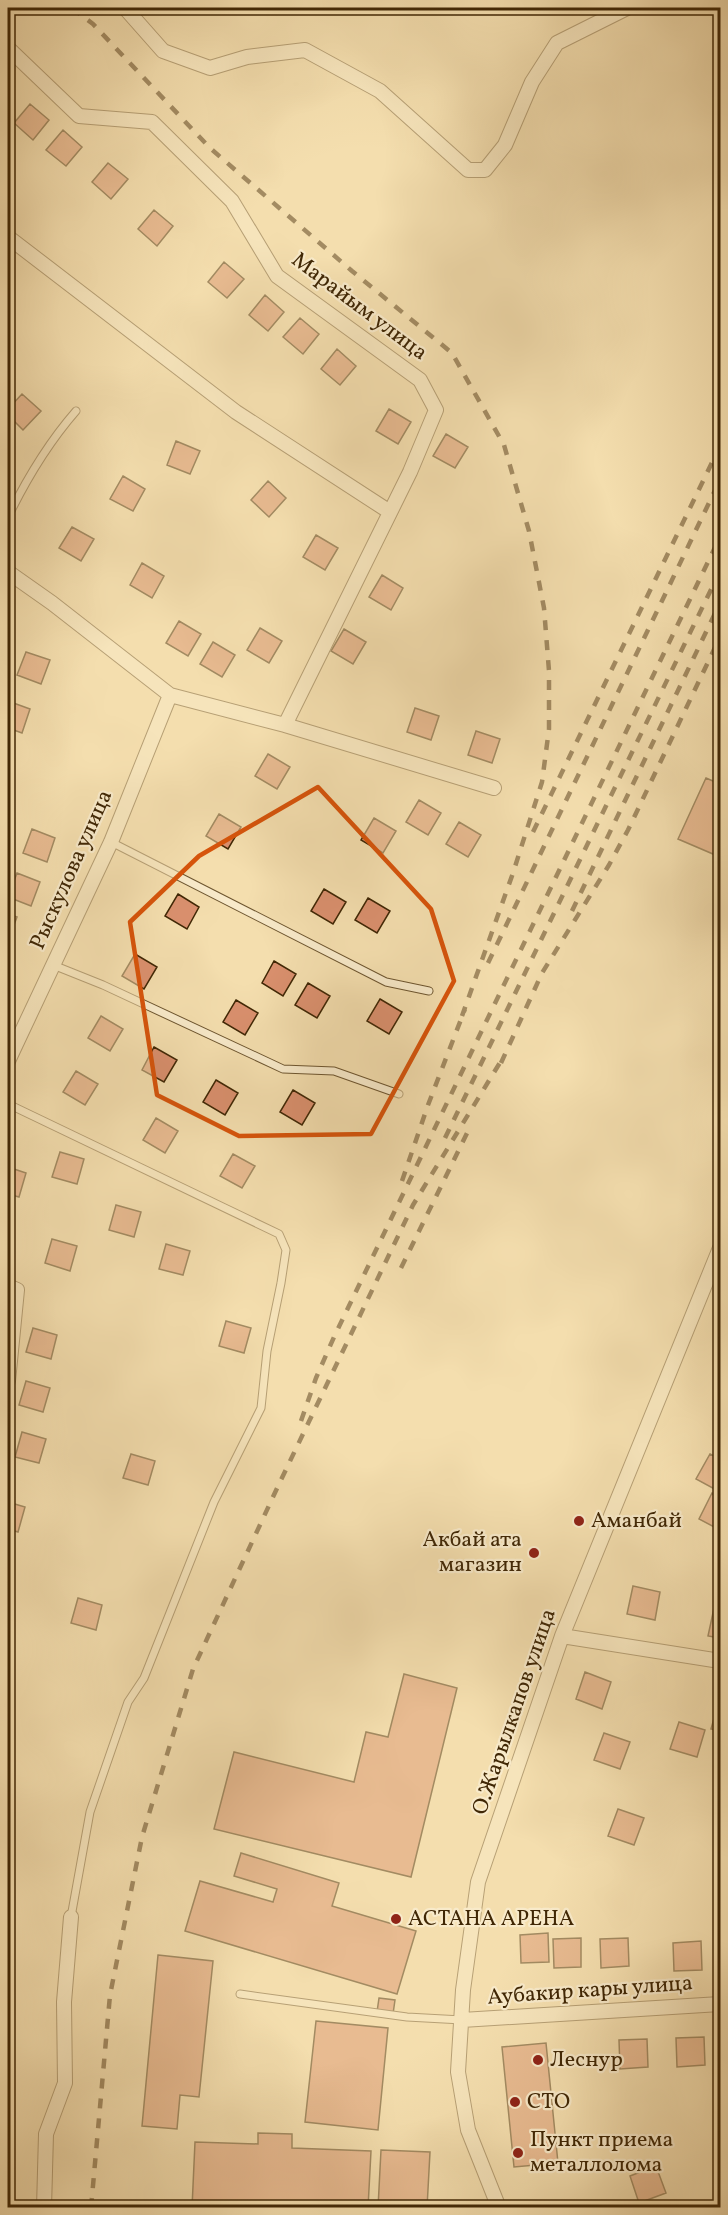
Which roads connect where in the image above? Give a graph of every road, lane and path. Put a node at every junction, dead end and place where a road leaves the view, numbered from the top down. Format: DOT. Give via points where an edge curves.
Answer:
graph roads {
  1 [pos="125,8"];
  2 [pos="627,8"];
  3 [pos="8,48"];
  4 [pos="8,237"];
  5 [pos="76,411"];
  6 [pos="390,512"];
  7 [pos="8,517"];
  8 [pos="8,572"];
  9 [pos="170,695"];
  10 [pos="285,725"];
  11 [pos="494,788"];
  12 [pos="111,842"];
  13 [pos="52,965"];
  14 [pos="429,991"];
  15 [pos="8,1060"];
  16 [pos="399,1094"];
  17 [pos="8,1104"];
  18 [pos="720,1248"];
  19 [pos="8,1286"];
  20 [pos="8,1381"];
  21 [pos="562,1636"];
  22 [pos="720,1661"];
  23 [pos="71,1917"];
  24 [pos="240,1994"];
  25 [pos="720,2004"];
  26 [pos="462,2020"];
  27 [pos="44,2208"];
  28 [pos="499,2208"];
  1 -- 2 [label="street" via="163,51 210,68 247,57 305,50 380,91 468,170 485,170 506,145 532,82 557,44"];
  3 -- 6 [label="street, Марайым улица" via="79,116 152,122 232,201 277,276 420,380 436,410"];
  4 -- 6 [label="street" via="236,412"];
  5 -- 7 [label="lane" via="19,494"];
  6 -- 10 [label="street, Марайым улица"];
  8 -- 9 [label="street"];
  9 -- 10 [label="street"];
  9 -- 12 [label="street, Рыскулова улица"];
  10 -- 11 [label="street"];
  12 -- 13 [label="street, Рыскулова улица"];
  12 -- 14 [label="lane" via="386,982"];
  13 -- 15 [label="street, Рыскулова улица"];
  13 -- 16 [label="lane" via="104,985 283,1069 334,1071"];
  17 -- 23 [label="lane" via="279,1234 286,1250 261,1407 214,1502 144,1677 128,1702 90,1812"];
  18 -- 21 [label="street, О.Жарылкапов улица"];
  19 -- 20 [label="street" via="17,1290"];
  21 -- 22 [label="street"];
  21 -- 26 [label="street, О.Жарылкапов улица" via="478,1882"];
  23 -- 27 [label="street" via="64,2002 64,2083 46,2134"];
  24 -- 26 [label="lane" via="406,2017"];
  25 -- 26 [label="street, Аубакир кары улица"];
  26 -- 28 [label="street, О.Жарылкапов улица" via="458,2072 468,2130"];
}
